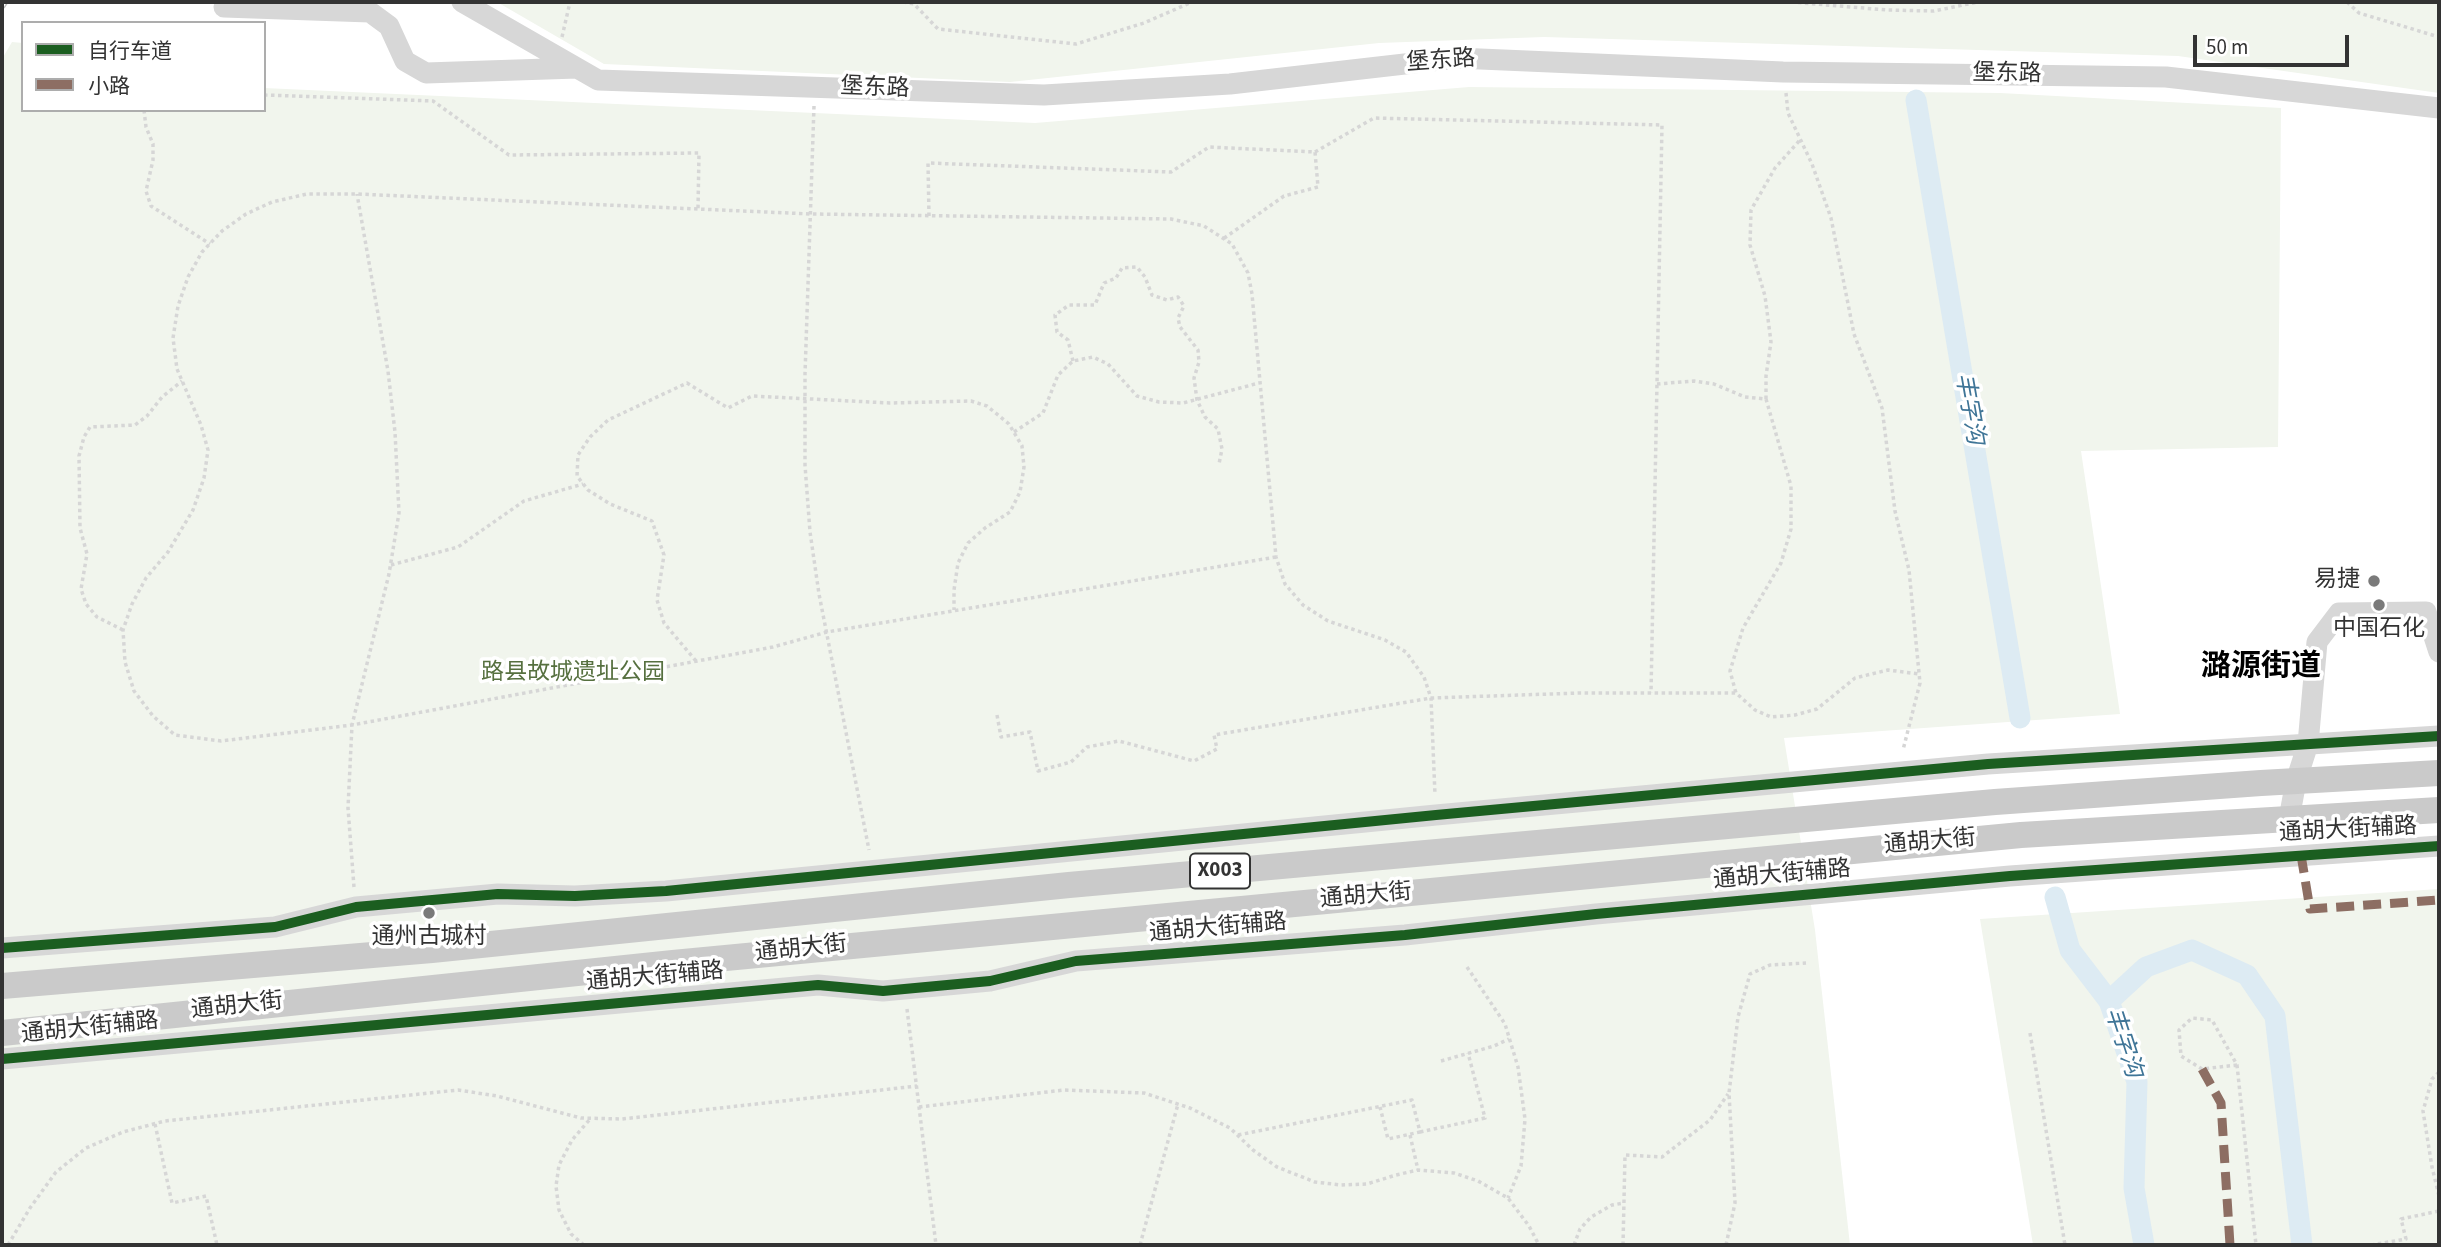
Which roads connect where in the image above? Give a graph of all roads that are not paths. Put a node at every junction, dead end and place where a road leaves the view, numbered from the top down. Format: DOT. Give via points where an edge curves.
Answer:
graph roads {
  1 [pos="462,2"];
  2 [pos="224,7"];
  3 [pos="579,68"];
  4 [pos="2439,108"];
  5 [pos="2439,652"];
  6 [pos="2439,736"];
  7 [pos="2308,744"];
  8 [pos="2439,773"];
  9 [pos="2296,781"];
  10 [pos="2439,810"];
  11 [pos="2289,818"];
  12 [pos="2439,846"];
  13 [pos="2,948"];
  14 [pos="2,986"];
  15 [pos="2,1032"];
  16 [pos="2,1059"];
  1 -- 3 [label="street, 堡东路"];
  2 -- 3 [label="street" via="370,12 389,26 405,61 426,73"];
  3 -- 4 [label="street, 堡东路" via="598,80 1044,95 1230,83 1457,58 1783,72 2166,77"];
  5 -- 7 [label="street" via="2426,612 2339,613 2317,642"];
  6 -- 7 [label="street"];
  7 -- 9 [label="street"];
  7 -- 13 [label="street" via="1988,764 666,891 498,894 356,907 275,927"];
  8 -- 9 [label="main road, 通胡大街 / X003"];
  9 -- 11 [label="street"];
  9 -- 14 [label="main road, 通胡大街 / X003" via="2098,793 1399,854 405,952"];
  10 -- 11 [label="main road, 通胡大街 / X003"];
  11 -- 15 [label="main road, 通胡大街 / X003" via="2021,835 673,962"];
  12 -- 16 [label="street, 通胡大街辅路" via="2010,876 1405,935 1076,961 990,981 883,991 792,987"];
}
